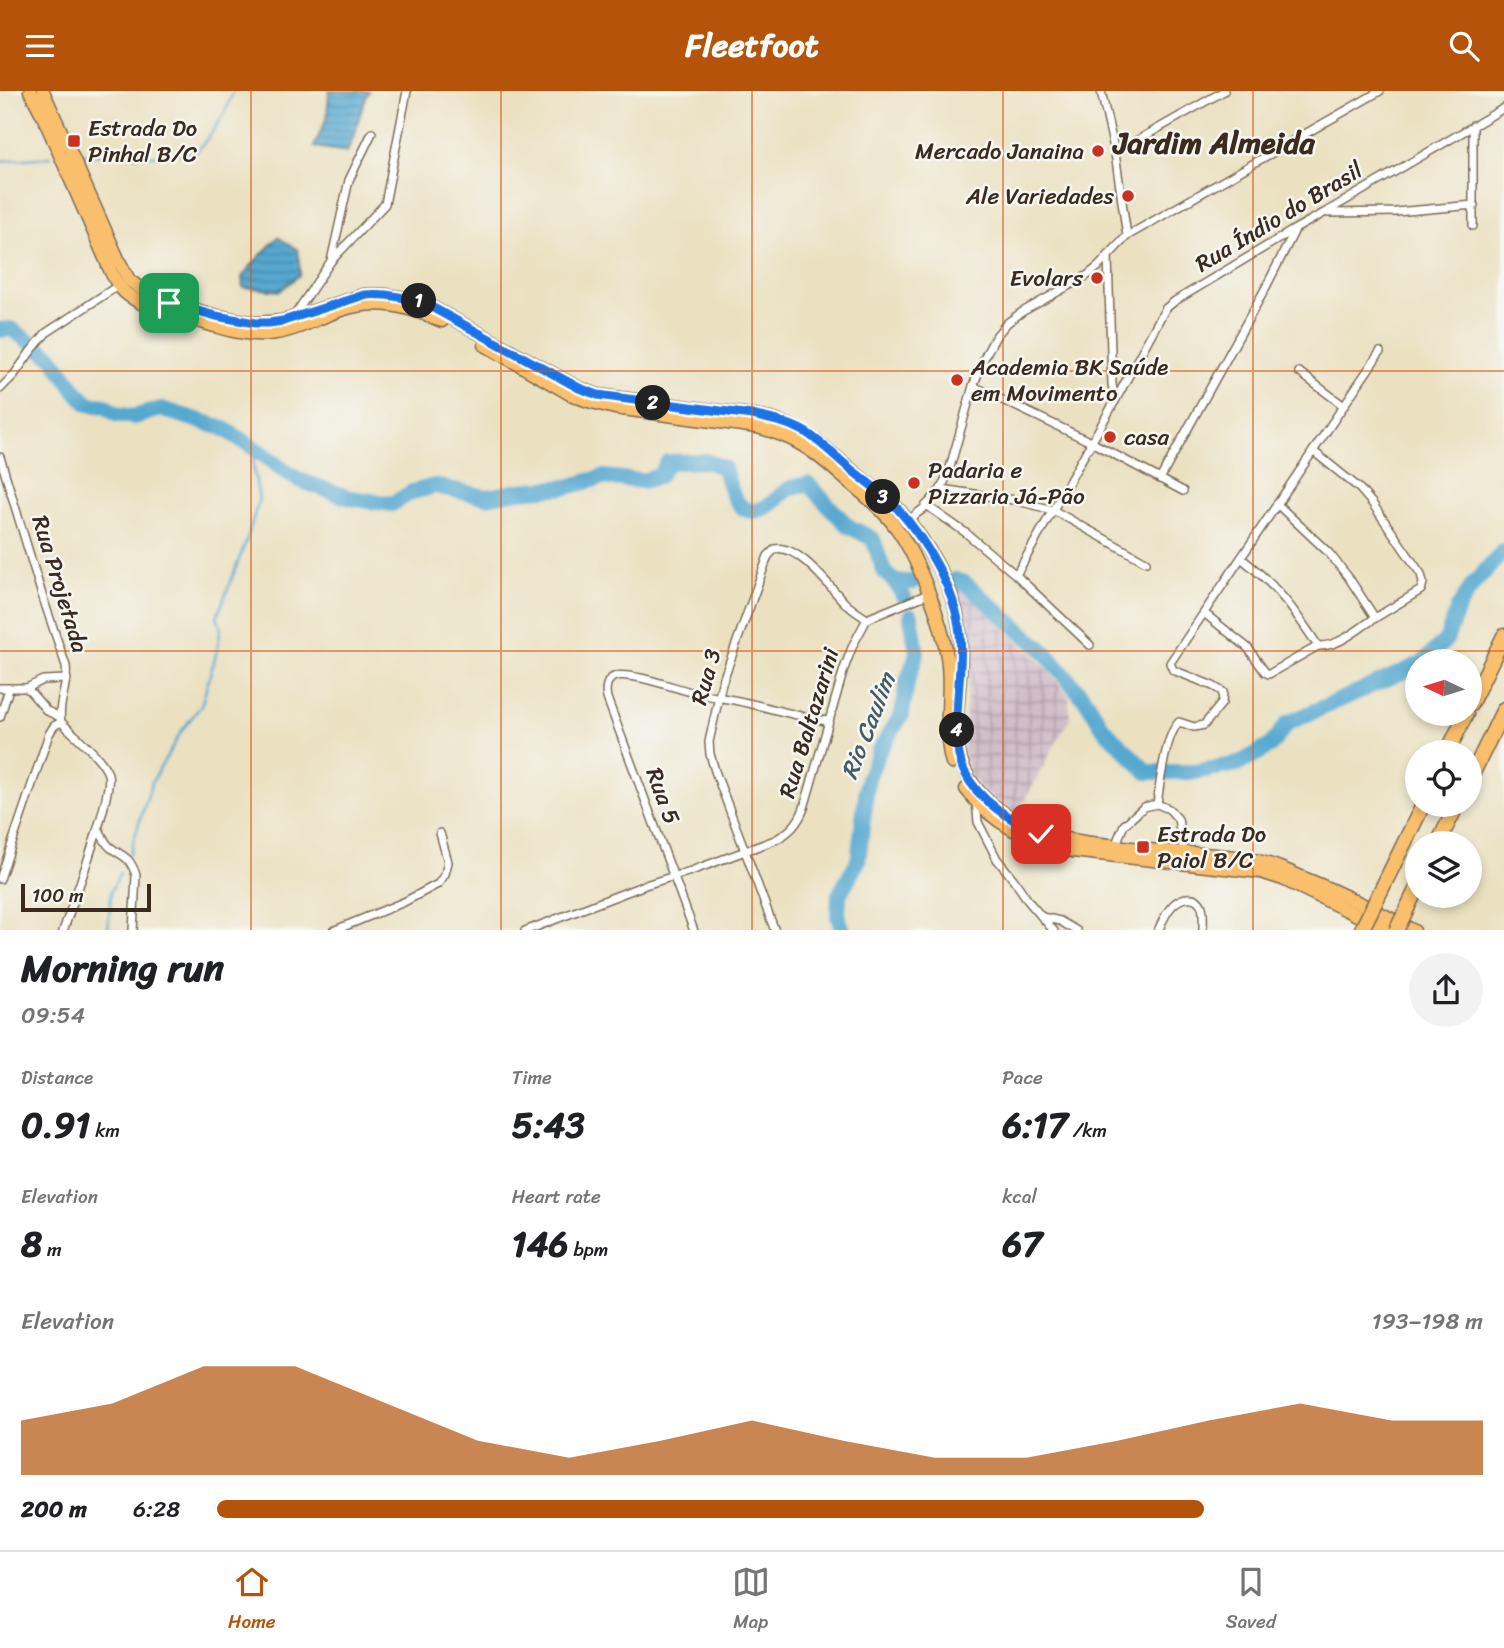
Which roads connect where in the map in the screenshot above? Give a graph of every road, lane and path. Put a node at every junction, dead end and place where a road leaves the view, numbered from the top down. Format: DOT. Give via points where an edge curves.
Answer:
graph roads {
  1 [pos="30,91"];
  2 [pos="43,91"];
  3 [pos="407,91"];
  4 [pos="1101,91"];
  5 [pos="1224,91"];
  6 [pos="1380,91"];
  7 [pos="1504,108"];
  8 [pos="1473,125"];
  9 [pos="372,133"];
  10 [pos="1115,153"];
  11 [pos="1474,205"];
  12 [pos="1324,213"];
  13 [pos="1473,226"];
  14 [pos="1295,229"];
  15 [pos="1128,236"];
  16 [pos="1108,256"];
  17 [pos="331,261"];
  18 [pos="124,283"];
  19 [pos="293,318"];
  20 [pos="1380,352"];
  21 [pos="1299,372"];
  22 [pos="973,386"];
  23 [pos="0,389"];
  24 [pos="1115,401"];
  25 [pos="1344,406"];
  26 [pos="1091,442"];
  27 [pos="1313,451"];
  28 [pos="0,457"];
  29 [pos="1160,479"];
  30 [pos="941,489"];
  31 [pos="1183,491"];
  32 [pos="1277,504"];
  33 [pos="924,507"];
  34 [pos="1053,510"];
  35 [pos="907,527"];
  36 [pos="1241,558"];
  37 [pos="1146,562"];
  38 [pos="938,569"];
  39 [pos="920,572"];
  40 [pos="1016,575"];
  41 [pos="928,594"];
  42 [pos="1204,613"];
  43 [pos="1375,618"];
  44 [pos="867,619"];
  45 [pos="959,624"];
  46 [pos="941,629"];
  47 [pos="1504,636"];
  48 [pos="1090,645"];
  49 [pos="1318,646"];
  50 [pos="67,679"];
  51 [pos="1482,681"];
  52 [pos="0,688"];
  53 [pos="27,688"];
  54 [pos="9,689"];
  55 [pos="718,697"];
  56 [pos="1504,709"];
  57 [pos="0,717"];
  58 [pos="60,720"];
  59 [pos="827,721"];
  60 [pos="1482,754"];
  61 [pos="976,802"];
  62 [pos="1157,804"];
  63 [pos="1417,817"];
  64 [pos="98,827"];
  65 [pos="440,833"];
  66 [pos="108,846"];
  67 [pos="1115,846"];
  68 [pos="91,849"];
  69 [pos="745,850"];
  70 [pos="1184,853"];
  71 [pos="673,877"];
  72 [pos="0,879"];
  73 [pos="1407,908"];
  74 [pos="1041,916"];
  75 [pos="63,930"];
  76 [pos="133,930"];
  77 [pos="333,930"];
  78 [pos="525,930"];
  79 [pos="694,930"];
  80 [pos="775,930"];
  81 [pos="1054,930"];
  82 [pos="1077,930"];
  83 [pos="1158,930"];
  84 [pos="1203,930"];
  85 [pos="1362,930"];
  86 [pos="1390,930"];
  87 [pos="1396,930"];
  88 [pos="1414,930"];
  1 -- 18 [label="main road"];
  2 -- 18 [label="main road"];
  3 -- 17 [label="street" via="385,204"];
  4 -- 10 [label="street"];
  5 -- 10 [label="street"];
  6 -- 15 [label="street"];
  7 -- 8 [label="street, Rua Índio do Brasil"];
  8 -- 11 [label="street"];
  8 -- 12 [label="street, Rua Índio do Brasil"];
  9 -- 17 [label="street" via="349,180"];
  10 -- 15 [label="street"];
  11 -- 12 [label="street"];
  11 -- 13 [label="street"];
  12 -- 14 [label="street, Rua Índio do Brasil"];
  14 -- 24 [label="street, Rua Índio do Brasil" via="1166,308"];
  14 -- 29 [label="street"];
  15 -- 16 [label="street"];
  16 -- 22 [label="street" via="1088,275 1007,323 986,354"];
  16 -- 24 [label="street"];
  17 -- 19 [label="street"];
  18 -- 19 [label="main road" via="153,298 216,316 255,323"];
  18 -- 23 [label="street" via="46,333"];
  18 -- 35 [label="main road" via="131,297 154,309 254,334 285,332 371,304 415,309 588,401 757,427 796,440"];
  19 -- 35 [label="main road" via="377,294 409,298 598,395 772,419 806,433 896,507"];
  20 -- 25 [label="street"];
  21 -- 25 [label="street"];
  22 -- 26 [label="street"];
  22 -- 30 [label="street"];
  24 -- 26 [label="street, Rua Índio do Brasil"];
  25 -- 27 [label="street"];
  26 -- 29 [label="street"];
  26 -- 34 [label="street, Rua Índio do Brasil"];
  27 -- 32 [label="street"];
  27 -- 43 [label="street" via="1359,488 1421,574 1420,590"];
  28 -- 50 [label="street, Rua Projetada"];
  29 -- 31 [label="street"];
  30 -- 33 [label="street"];
  30 -- 34 [label="street"];
  32 -- 36 [label="street"];
  32 -- 43 [label="street" via="1329,552"];
  33 -- 35 [label="street"];
  33 -- 35 [label="street"];
  33 -- 40 [label="street" via="966,533"];
  34 -- 37 [label="street"];
  34 -- 40 [label="street, Rua Índio do Brasil"];
  35 -- 38 [label="main road"];
  35 -- 39 [label="main road"];
  36 -- 42 [label="street"];
  36 -- 49 [label="street" via="1274,586"];
  38 -- 39 [label="main road"];
  38 -- 45 [label="main road"];
  39 -- 41 [label="main road"];
  40 -- 48 [label="street"];
  41 -- 44 [label="street"];
  41 -- 46 [label="main road"];
  42 -- 49 [label="street" via="1248,648 1269,674"];
  42 -- 62 [label="street" via="1170,663 1173,670 1223,692 1222,703 1204,725 1179,722 1175,726"];
  43 -- 49 [label="street" via="1337,643"];
  44 -- 55 [label="street, Rua 3" via="803,560 787,549 775,549 768,556"];
  44 -- 59 [label="street, Rua Baltazarini" via="853,645"];
  45 -- 46 [label="main road"];
  45 -- 67 [label="main road" via="958,750 972,783 1001,812 1041,834"];
  46 -- 61 [label="main road" via="948,658 948,747 957,775"];
  47 -- 51 [label="highway"];
  50 -- 53 [label="street" via="43,680"];
  50 -- 58 [label="street, Rua Projetada"];
  52 -- 54 [label="street"];
  53 -- 54 [label="street"];
  53 -- 58 [label="street"];
  54 -- 57 [label="street"];
  55 -- 59 [label="street"];
  55 -- 69 [label="street, Rua 3" via="710,754"];
  55 -- 71 [label="street, Rua 5" via="632,677 615,677 606,685"];
  56 -- 60 [label="highway"];
  58 -- 64 [label="street" via="107,772 109,784"];
  58 -- 72 [label="street, Rua Projetada" via="49,734"];
  59 -- 69 [label="street, Rua Baltazarini" via="800,818 784,835"];
  61 -- 74 [label="street" via="978,822 988,844"];
  61 -- 86 [label="main road" via="1008,827 1048,845 1261,872"];
  62 -- 67 [label="street" via="1144,807 1124,825"];
  62 -- 70 [label="street" via="1178,819"];
  63 -- 85 [label="highway, bridge"];
  64 -- 66 [label="street"];
  64 -- 68 [label="street"];
  65 -- 77 [label="street" via="447,862 438,884"];
  66 -- 68 [label="street"];
  66 -- 76 [label="street" via="123,855 134,870"];
  67 -- 70 [label="main road"];
  68 -- 75 [label="street"];
  69 -- 71 [label="street, Rua Baltazarini"];
  69 -- 80 [label="street, Rua 3"];
  70 -- 88 [label="main road" via="1271,864"];
  71 -- 78 [label="street, Rua Baltazarini"];
  71 -- 79 [label="street, Rua 5"];
  73 -- 87 [label="highway, bridge"];
  74 -- 81 [label="street"];
  74 -- 82 [label="street"];
  83 -- 84 [label="street" via="1175,903 1189,897 1202,908"];
}
